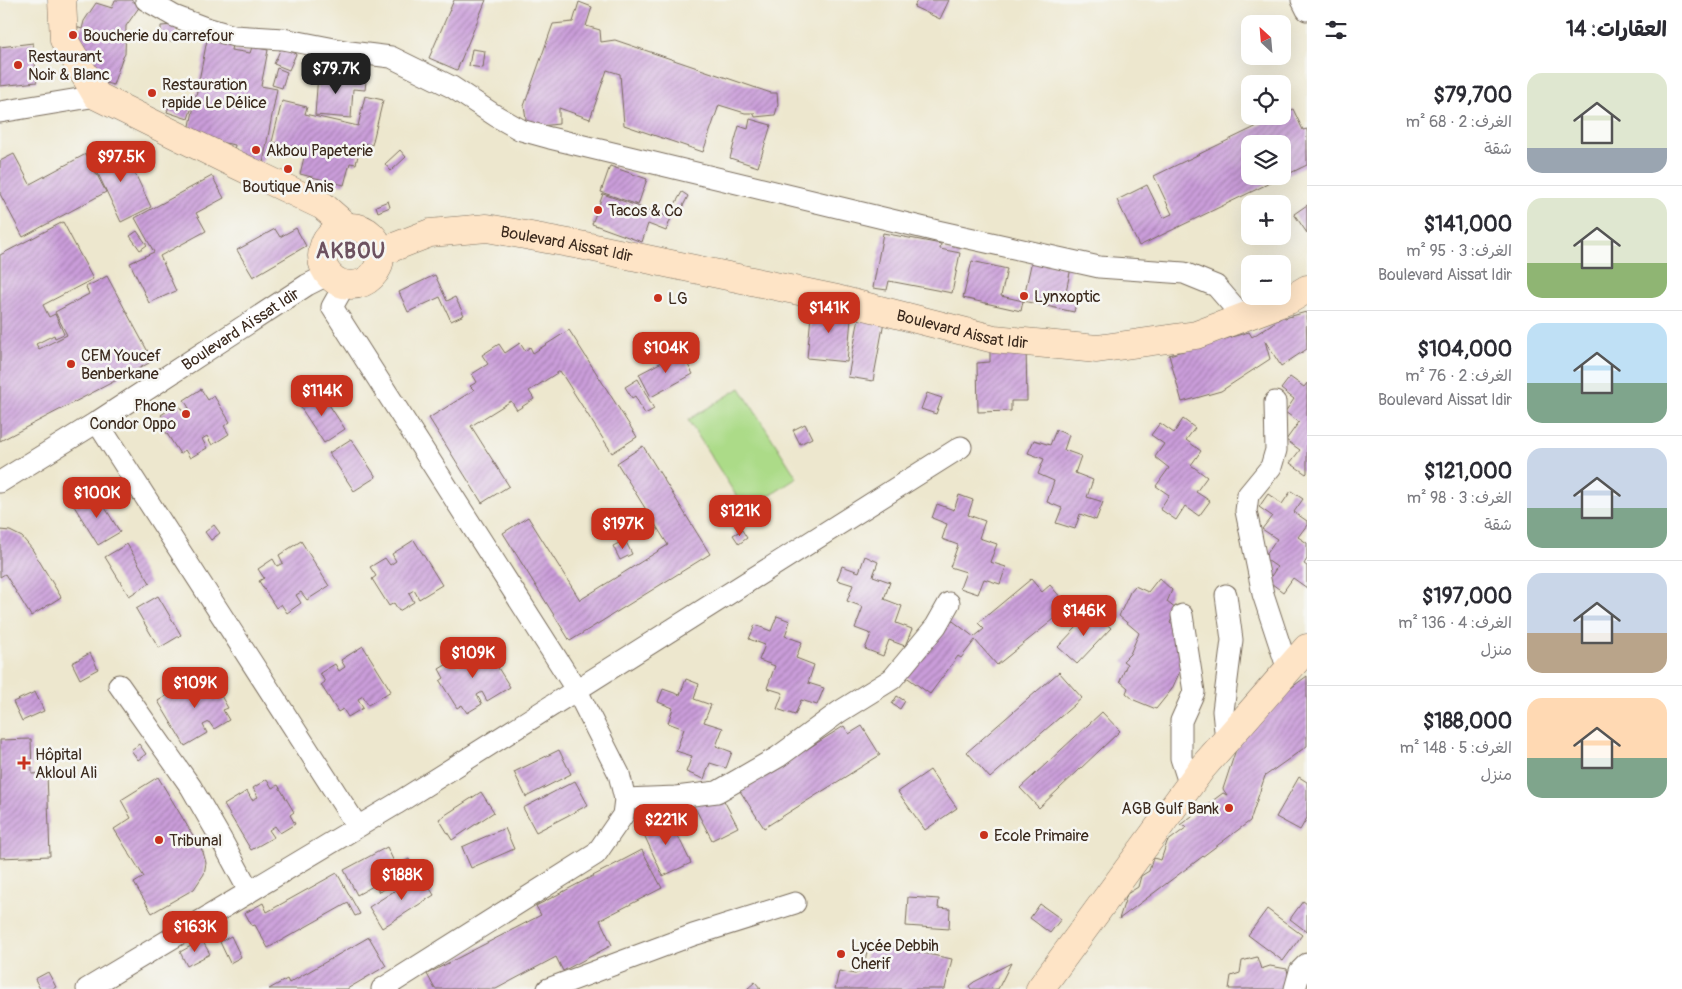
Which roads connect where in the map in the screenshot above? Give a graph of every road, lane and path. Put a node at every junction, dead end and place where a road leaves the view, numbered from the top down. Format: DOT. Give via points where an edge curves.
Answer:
graph roads {
  1 [pos="62,0"];
  2 [pos="146,0"];
  3 [pos="1302,0"];
  4 [pos="1307,10"];
  5 [pos="97,96"];
  6 [pos="0,112"];
  7 [pos="347,227"];
  8 [pos="381,252"];
  9 [pos="337,279"];
  10 [pos="1307,289"];
  11 [pos="1243,317"];
  12 [pos="1275,402"];
  13 [pos="97,422"];
  14 [pos="961,447"];
  15 [pos="0,482"];
  16 [pos="1226,595"];
  17 [pos="949,603"];
  18 [pos="1182,615"];
  19 [pos="1307,648"];
  20 [pos="1288,670"];
  21 [pos="119,685"];
  22 [pos="576,689"];
  23 [pos="1226,741"];
  24 [pos="1190,786"];
  25 [pos="625,799"];
  26 [pos="357,826"];
  27 [pos="249,891"];
  28 [pos="795,903"];
  29 [pos="1307,964"];
  30 [pos="87,989"];
  31 [pos="382,989"];
  32 [pos="548,989"];
  33 [pos="1040,989"];
  34 [pos="1295,989"];
  1 -- 5 [label="street" via="64,40"];
  2 -- 11 [label="street" via="203,28 234,36 284,39 391,57 452,87 521,130 550,138 1099,267 1184,273 1216,286"];
  3 -- 4 [label="street"];
  5 -- 6 [label="street"];
  5 -- 7 [label="street" via="323,206"];
  7 -- 8 [label="street" via="364,229 376,239"];
  7 -- 9 [label="street" via="332,233 322,257 324,267"];
  8 -- 9 [label="street" via="373,276 353,285"];
  8 -- 11 [label="street, Boulevard Aissat Idir" via="430,233 487,228 836,299 994,339 1097,349 1196,335"];
  9 -- 13 [label="street, Boulevard Aïssat Idir" via="307,285"];
  9 -- 22 [label="street" via="332,307"];
  10 -- 11 [label="street, Boulevard Aissat Idir" via="1289,300"];
  12 -- 20 [label="street" via="1276,450 1271,467 1248,495 1246,512 1263,594"];
  13 -- 15 [label="street, Boulevard Aïssat Idir"];
  13 -- 26 [label="street"];
  14 -- 22 [label="street"];
  16 -- 23 [label="street" via="1232,640 1223,711"];
  17 -- 25 [label="street" via="936,626 892,679 778,756 717,792"];
  18 -- 24 [label="street" via="1194,692 1181,721 1181,758"];
  19 -- 20 [label="street"];
  20 -- 23 [label="street"];
  21 -- 27 [label="street" via="191,787"];
  22 -- 25 [label="street" via="620,774"];
  22 -- 26 [label="street"];
  23 -- 24 [label="street"];
  24 -- 33 [label="street"];
  25 -- 31 [label="street" via="623,815 596,854"];
  26 -- 27 [label="street"];
  27 -- 30 [label="street"];
  28 -- 32 [label="street"];
  29 -- 34 [label="street" via="1300,972"];
}
